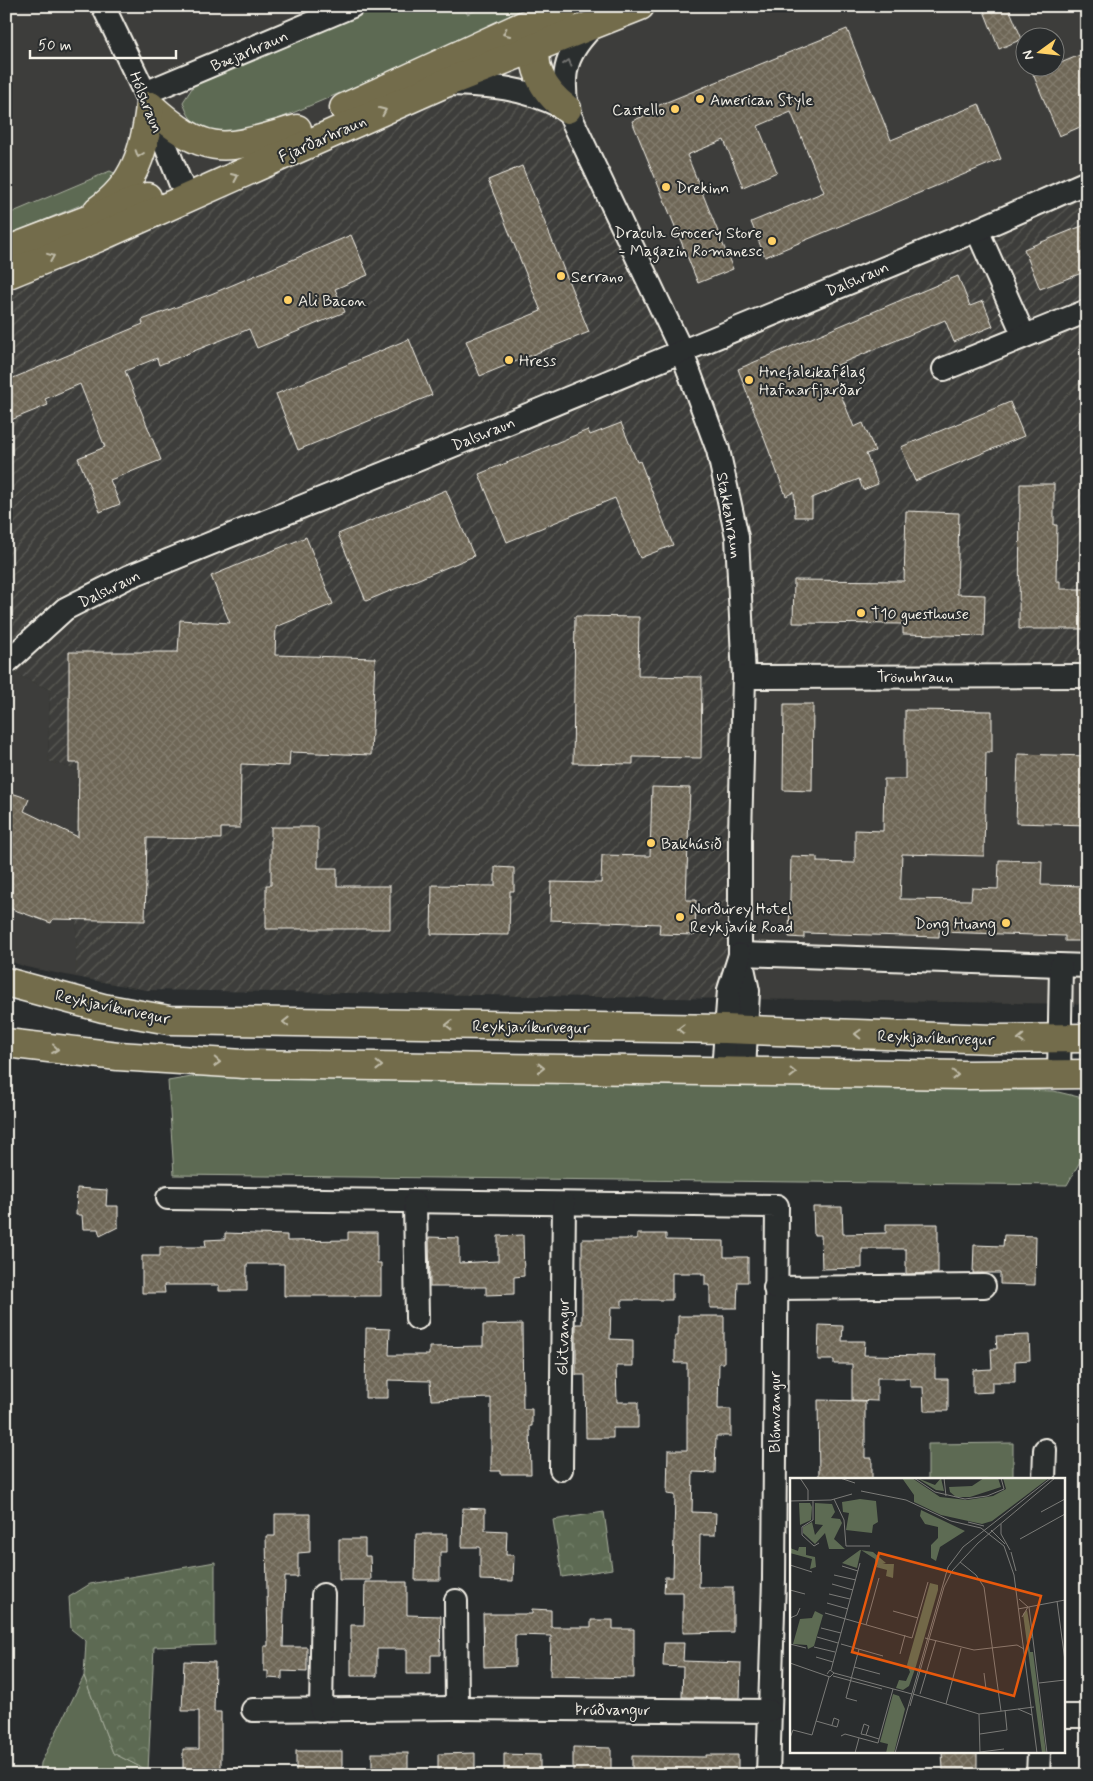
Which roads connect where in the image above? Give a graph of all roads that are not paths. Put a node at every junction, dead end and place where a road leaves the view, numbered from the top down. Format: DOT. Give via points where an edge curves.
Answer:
graph roads {
  1 [pos="103,6"];
  2 [pos="352,6"];
  3 [pos="566,6"];
  4 [pos="640,6"];
  5 [pos="585,16"];
  6 [pos="535,50"];
  7 [pos="443,84"];
  8 [pos="147,100"];
  9 [pos="567,110"];
  10 [pos="297,129"];
  11 [pos="1087,182"];
  12 [pos="185,190"];
  13 [pos="75,225"];
  14 [pos="976,230"];
  15 [pos="6,251"];
  16 [pos="6,275"];
  17 [pos="1087,311"];
  18 [pos="1024,336"];
  19 [pos="681,350"];
  20 [pos="944,368"];
  21 [pos="6,663"];
  22 [pos="1087,676"];
  23 [pos="744,677"];
  24 [pos="740,954"];
  25 [pos="1061,966"];
  26 [pos="1087,966"];
  27 [pos="6,982"];
  28 [pos="736,1030"];
  29 [pos="1060,1037"];
  30 [pos="1087,1038"];
  31 [pos="6,1043"];
  32 [pos="734,1072"];
  33 [pos="1060,1074"];
  34 [pos="1087,1074"];
  35 [pos="168,1198"];
  36 [pos="415,1203"];
  37 [pos="564,1204"];
  38 [pos="984,1286"];
  39 [pos="775,1288"];
  40 [pos="417,1318"];
  41 [pos="1045,1450"];
  42 [pos="560,1470"];
  43 [pos="1044,1478"];
  44 [pos="323,1595"];
  45 [pos="456,1601"];
  46 [pos="456,1708"];
  47 [pos="253,1710"];
  48 [pos="321,1710"];
  49 [pos="769,1711"];
  50 [pos="1066,1716"];
  51 [pos="1087,1716"];
  52 [pos="1039,1754"];
  53 [pos="768,1775"];
  54 [pos="1038,1775"];
  1 -- 8 [label="street, Hólshraun"];
  2 -- 8 [label="street, Bæjarhraun"];
  3 -- 10 [label="main road, Fjarðarhraun, one-way"];
  4 -- 5 [label="main road, Fjarðarhraun"];
  5 -- 6 [label="main road, Fjarðarhraun"];
  9 -- 5 [label="street, Stakkahraun, one-way" via="565,73"];
  6 -- 7 [label="main road, Fjarðarhraun"];
  6 -- 9 [label="main road" via="536,64 547,91"];
  7 -- 9 [label="street" via="504,86 533,94"];
  12 -- 7 [label="main road, Fjarðarhraun, one-way"];
  8 -- 10 [label="main road" via="173,128 202,143 219,147 238,146"];
  8 -- 12 [label="street, Hólshraun"];
  8 -- 13 [label="main road, one-way" via="148,128 124,189"];
  9 -- 19 [label="street, Stakkahraun"];
  10 -- 12 [label="main road, Fjarðarhraun"];
  11 -- 14 [label="street, Dalshraun"];
  12 -- 13 [label="main road, Fjarðarhraun"];
  16 -- 12 [label="main road, Fjarðarhraun, one-way"];
  13 -- 15 [label="main road, Fjarðarhraun"];
  14 -- 18 [label="street"];
  14 -- 19 [label="street, Dalshraun"];
  17 -- 18 [label="street"];
  18 -- 20 [label="street"];
  19 -- 21 [label="street, Dalshraun" via="128,577 65,609"];
  19 -- 23 [label="street, Stakkahraun" via="718,450 737,537"];
  22 -- 23 [label="street, Trönuhraun"];
  23 -- 24 [label="street, Stakkahraun"];
  24 -- 25 [label="street"];
  24 -- 28 [label="street, Stakkahraun" via="748,990"];
  25 -- 26 [label="street"];
  25 -- 29 [label="street"];
  28 -- 27 [label="main road, Reykjavíkurvegur, one-way" via="169,1020 103,1008"];
  29 -- 28 [label="main road, Reykjavíkurvegur, one-way" via="994,1039"];
  28 -- 32 [label="street, Stakkahraun"];
  29 -- 30 [label="main road, Reykjavíkurvegur"];
  29 -- 33 [label="street"];
  31 -- 32 [label="main road, one-way" via="118,1056 244,1064"];
  32 -- 33 [label="main road, one-way"];
  33 -- 34 [label="main road"];
  35 -- 36 [label="street"];
  36 -- 37 [label="street"];
  36 -- 40 [label="street"];
  37 -- 39 [label="street, Blómvangur" via="777,1206"];
  37 -- 42 [label="street, Glitvangur"];
  38 -- 39 [label="street"];
  39 -- 49 [label="street, Blómvangur" via="774,1579"];
  41 -- 43 [label="street"];
  44 -- 48 [label="street"];
  45 -- 46 [label="street"];
  46 -- 48 [label="street, Þrúðvangur"];
  46 -- 49 [label="street, Þrúðvangur"];
  47 -- 48 [label="street, Þrúðvangur"];
  49 -- 53 [label="street, Blómvangur"];
  50 -- 51 [label="street"];
  52 -- 54 [label="street"];
}
